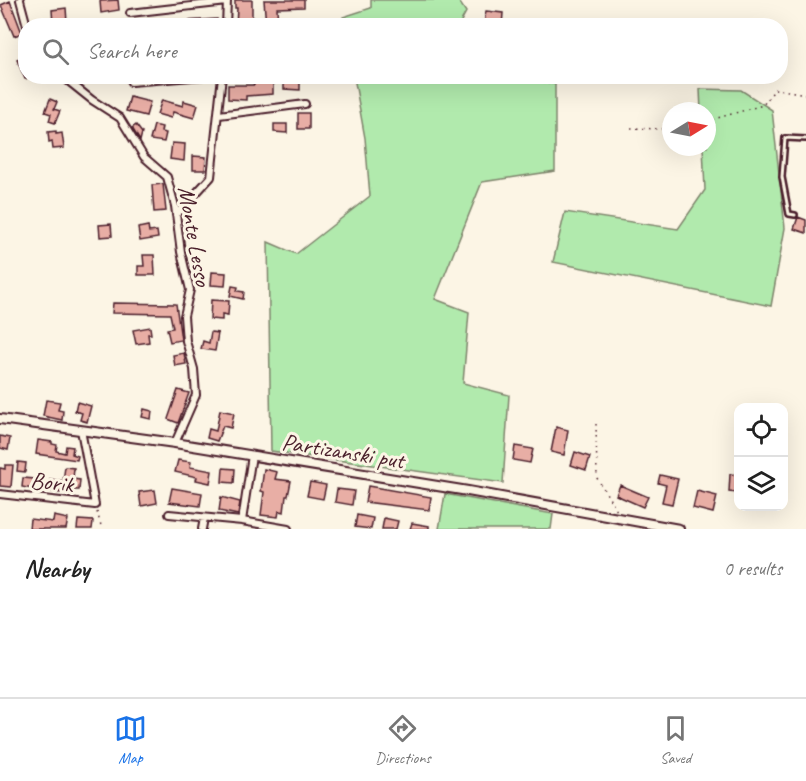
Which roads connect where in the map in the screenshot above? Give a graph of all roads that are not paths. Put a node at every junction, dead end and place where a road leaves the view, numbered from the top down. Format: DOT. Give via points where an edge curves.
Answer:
graph roads {
  1 [pos="20,0"];
  2 [pos="227,1"];
  3 [pos="130,13"];
  4 [pos="26,18"];
  5 [pos="226,18"];
  6 [pos="72,84"];
  7 [pos="221,84"];
  8 [pos="305,104"];
  9 [pos="219,115"];
  10 [pos="806,139"];
  11 [pos="176,215"];
  12 [pos="795,215"];
  13 [pos="0,419"];
  14 [pos="81,430"];
  15 [pos="175,443"];
  16 [pos="252,455"];
  17 [pos="0,494"];
  18 [pos="169,514"];
  19 [pos="204,518"];
  20 [pos="242,521"];
  21 [pos="627,523"];
  22 [pos="202,529"];
  23 [pos="288,529"];
  24 [pos="679,529"];
  1 -- 4 [label="street"];
  2 -- 3 [label="street"];
  2 -- 5 [label="street"];
  6 -- 11 [label="street, Monte Lesso" via="120,118 144,157 167,177"];
  7 -- 9 [label="street"];
  8 -- 9 [label="street"];
  9 -- 11 [label="street" via="211,177"];
  10 -- 12 [label="lane" via="785,138 782,177 789,214"];
  11 -- 15 [label="street, Monte Lesso" via="190,290 184,316 196,394"];
  13 -- 14 [label="street, Partizanski put"];
  14 -- 15 [label="street, Partizanski put"];
  14 -- 17 [label="street, Borik" via="95,505"];
  15 -- 16 [label="street, Partizanski put"];
  16 -- 20 [label="street"];
  16 -- 21 [label="street, Partizanski put" via="457,489"];
  18 -- 19 [label="street"];
  19 -- 20 [label="street"];
  19 -- 22 [label="street"];
  20 -- 23 [label="street"];
  21 -- 24 [label="street, Partizanski put"];
}
